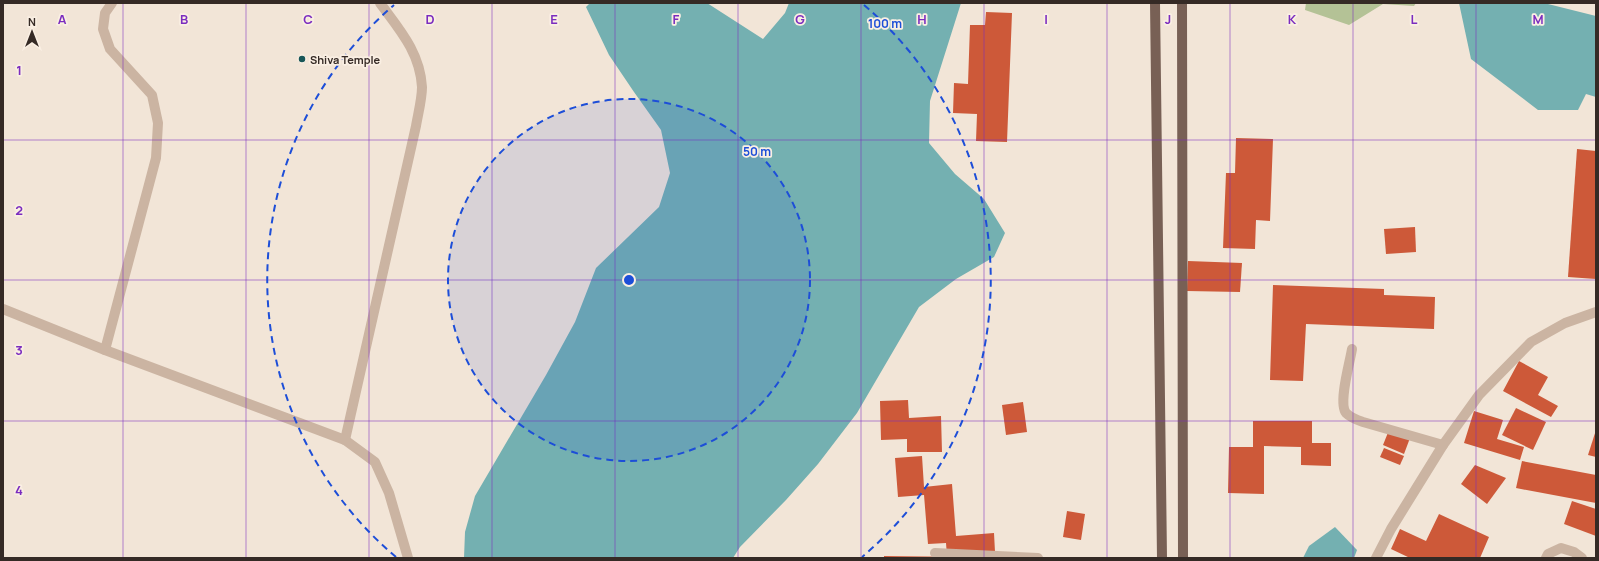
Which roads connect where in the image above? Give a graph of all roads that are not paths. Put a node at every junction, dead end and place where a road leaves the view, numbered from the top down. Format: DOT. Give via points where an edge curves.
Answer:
graph roads {
  1 [pos="112,3"];
  2 [pos="380,3"];
  3 [pos="1155,3"];
  4 [pos="1182,3"];
  5 [pos="3,309"];
  6 [pos="1596,312"];
  7 [pos="1352,349"];
  8 [pos="105,350"];
  9 [pos="345,440"];
  10 [pos="1443,445"];
  11 [pos="935,553"];
  12 [pos="408,558"];
  13 [pos="1038,558"];
  14 [pos="1162,558"];
  15 [pos="1183,558"];
  16 [pos="1376,558"];
  17 [pos="1546,558"];
  18 [pos="1582,558"];
  1 -- 8 [label="street" via="106,13 103,29 110,50 152,95 158,123 156,158"];
  2 -- 9 [label="street" via="406,38 418,60 422,88 416,126"];
  3 -- 14 [label="main road"];
  4 -- 15 [label="main road"];
  5 -- 8 [label="street"];
  6 -- 10 [label="street" via="1565,323 1531,342 1479,396"];
  7 -- 10 [label="street" via="1344,393 1345,412 1363,422"];
  8 -- 9 [label="street"];
  9 -- 12 [label="street" via="375,462 389,493"];
  10 -- 16 [label="street"];
  11 -- 13 [label="street"];
  17 -- 18 [label="street" via="1548,554 1561,548"];
}
